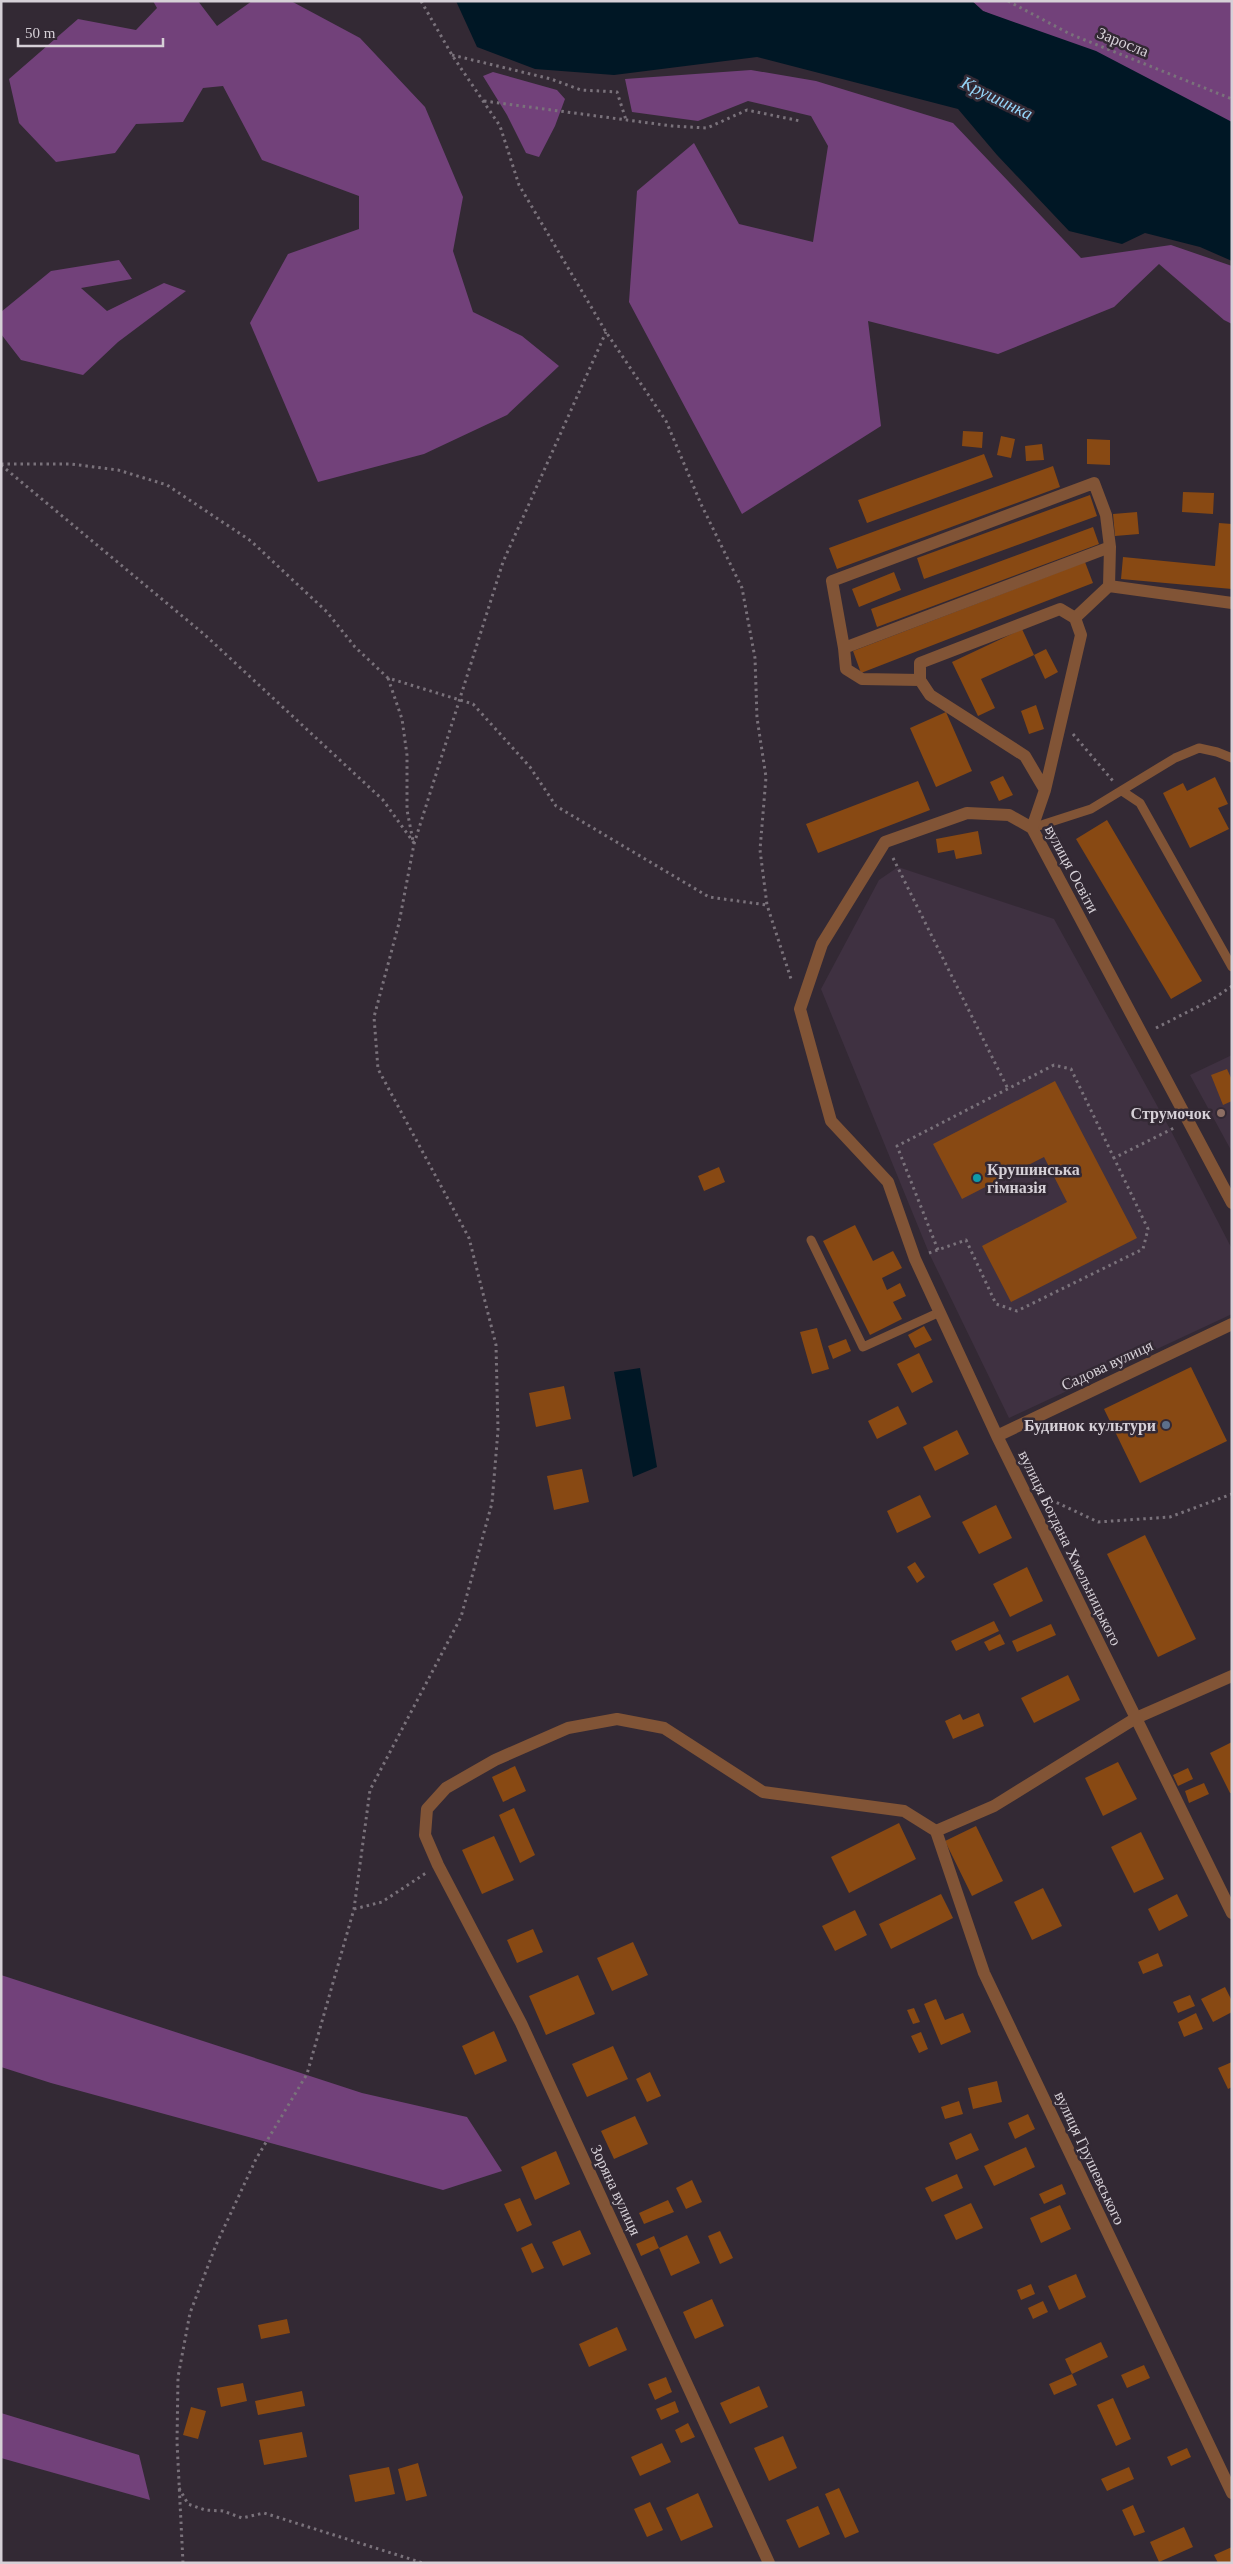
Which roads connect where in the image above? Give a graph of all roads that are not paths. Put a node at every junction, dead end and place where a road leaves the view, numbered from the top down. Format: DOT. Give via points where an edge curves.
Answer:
graph roads {
  1 [pos="1110,547"];
  2 [pos="1109,586"];
  3 [pos="1232,603"];
  4 [pos="1075,618"];
  5 [pos="844,648"];
  6 [pos="920,680"];
  7 [pos="1232,758"];
  8 [pos="1045,790"];
  9 [pos="1122,791"];
  10 [pos="1032,828"];
  11 [pos="1232,967"];
  12 [pos="800,1009"];
  13 [pos="1232,1203"];
  14 [pos="811,1240"];
  15 [pos="940,1312"];
  16 [pos="1232,1324"];
  17 [pos="996,1436"];
  18 [pos="1232,1676"];
  19 [pos="1136,1718"];
  20 [pos="936,1831"];
  21 [pos="1232,1913"];
  22 [pos="1232,2493"];
  23 [pos="769,2563"];
  1 -- 2 [label="street"];
  1 -- 5 [label="street"];
  1 -- 5 [label="street" via="1106,515 1094,483 832,582"];
  2 -- 3 [label="street"];
  2 -- 4 [label="street"];
  4 -- 6 [label="street" via="1060,609 920,664"];
  4 -- 8 [label="street" via="1081,635"];
  5 -- 6 [label="street" via="846,669 862,679"];
  6 -- 8 [label="street" via="930,695 1025,756"];
  7 -- 9 [label="lane" via="1199,748 1175,758"];
  8 -- 10 [label="street"];
  9 -- 10 [label="lane" via="1091,809"];
  9 -- 11 [label="lane" via="1140,803"];
  10 -- 12 [label="street, вулиця Освіти" via="1009,815 967,813 885,842 822,944"];
  10 -- 13 [label="street, вулиця Освіти"];
  12 -- 15 [label="street, вулиця Богдана Хмельницького" via="831,1121 888,1182 915,1258"];
  14 -- 15 [label="lane" via="863,1347"];
  15 -- 17 [label="street, вулиця Богдана Хмельницького"];
  16 -- 17 [label="street, Садова вулиця"];
  17 -- 19 [label="street, вулиця Богдана Хмельницького"];
  18 -- 19 [label="street"];
  19 -- 20 [label="street" via="994,1806"];
  19 -- 21 [label="street, вулиця Богдана Хмельницького"];
  20 -- 22 [label="street, вулиця Грушевського" via="984,1973"];
  20 -- 23 [label="street, Зоряна вулиця" via="904,1811 763,1792 664,1728 617,1719 568,1728 495,1760 446,1788 427,1809 425,1835 438,1865 521,2023"];
}
